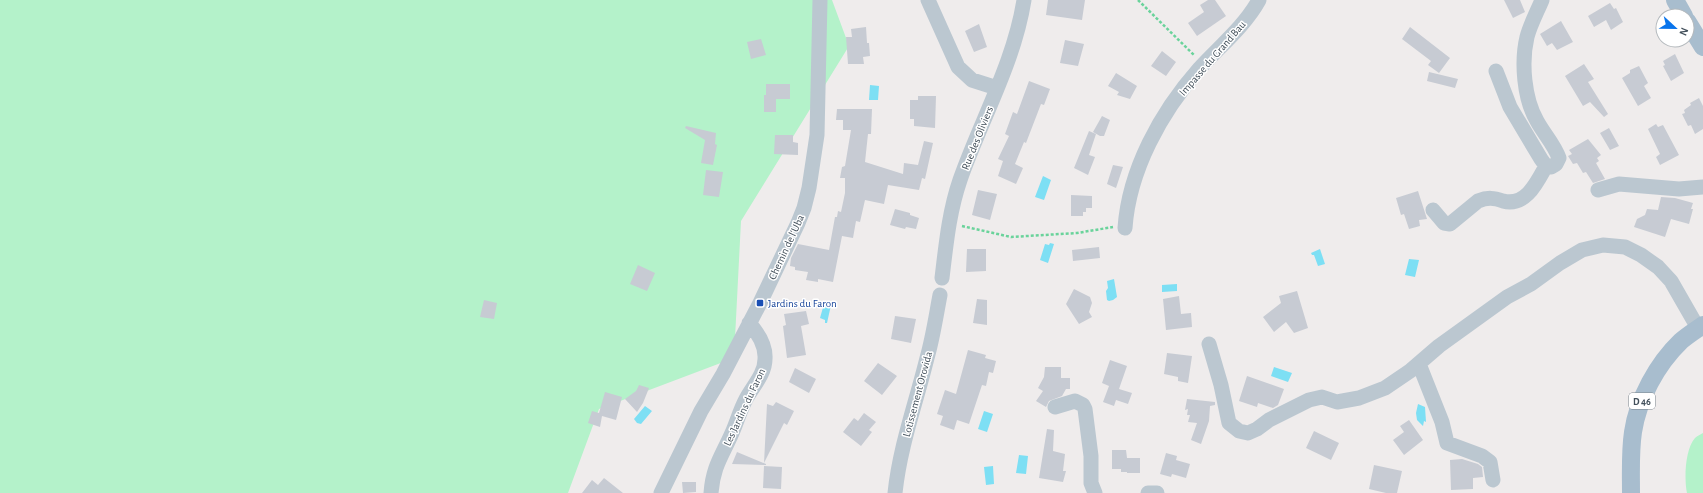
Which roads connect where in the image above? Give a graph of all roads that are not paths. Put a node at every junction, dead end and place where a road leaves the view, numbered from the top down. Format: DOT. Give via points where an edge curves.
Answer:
graph roads {
  1 [pos="820,0"];
  2 [pos="928,0"];
  3 [pos="1024,0"];
  4 [pos="1259,0"];
  5 [pos="1542,0"];
  6 [pos="1695,34"];
  7 [pos="1703,48"];
  8 [pos="1496,71"];
  9 [pos="997,88"];
  10 [pos="1546,166"];
  11 [pos="1703,187"];
  12 [pos="1598,190"];
  13 [pos="1433,210"];
  14 [pos="1125,226"];
  15 [pos="942,278"];
  16 [pos="940,295"];
  17 [pos="750,323"];
  18 [pos="1701,326"];
  19 [pos="1208,344"];
  20 [pos="1419,364"];
  21 [pos="1055,407"];
  22 [pos="1493,480"];
  23 [pos="661,493"];
  24 [pos="711,493"];
  25 [pos="895,493"];
  26 [pos="1095,493"];
  27 [pos="1148,493"];
  28 [pos="1157,493"];
  29 [pos="1631,493"];
  1 -- 17 [label="street, Chemin de l'Uba" via="818,124 808,195 798,222"];
  2 -- 9 [label="street" via="958,67 972,80"];
  3 -- 9 [label="street, Rue des Oliviers" via="1017,33"];
  4 -- 14 [label="street, Impasse du Grand Bau" via="1240,26 1203,65 1176,99 1151,140 1130,195"];
  5 -- 10 [label="street" via="1527,38 1524,69 1528,100 1536,120 1559,158 1556,164"];
  6 -- 7 [label="main road"];
  8 -- 10 [label="street" via="1510,107"];
  9 -- 15 [label="street, Rue des Oliviers" via="960,180 949,224"];
  10 -- 13 [label="street" via="1524,198 1516,201 1483,199 1450,224 1444,223"];
  11 -- 12 [label="street" via="1679,189 1619,184"];
  16 -- 25 [label="street, Lotissement Orovida" via="928,357 901,454"];
  17 -- 23 [label="street, Chemin de l'Uba" via="701,411"];
  17 -- 24 [label="street, Les Jardins du Faron" via="762,342 765,364 717,463"];
  18 -- 20 [label="street" via="1671,281 1658,267 1625,247 1603,245 1582,250 1507,297 1439,346"];
  18 -- 29 [label="main road, D 46" via="1668,355 1648,387 1639,408 1633,432"];
  19 -- 20 [label="street" via="1221,385 1229,423 1239,431 1248,433 1309,400 1322,397 1337,402 1359,398 1385,388"];
  20 -- 22 [label="street" via="1442,422 1447,444 1482,456 1490,462"];
  21 -- 26 [label="street" via="1075,401 1085,409 1091,456 1090,483"];
  27 -- 28 [label="street"];
}
